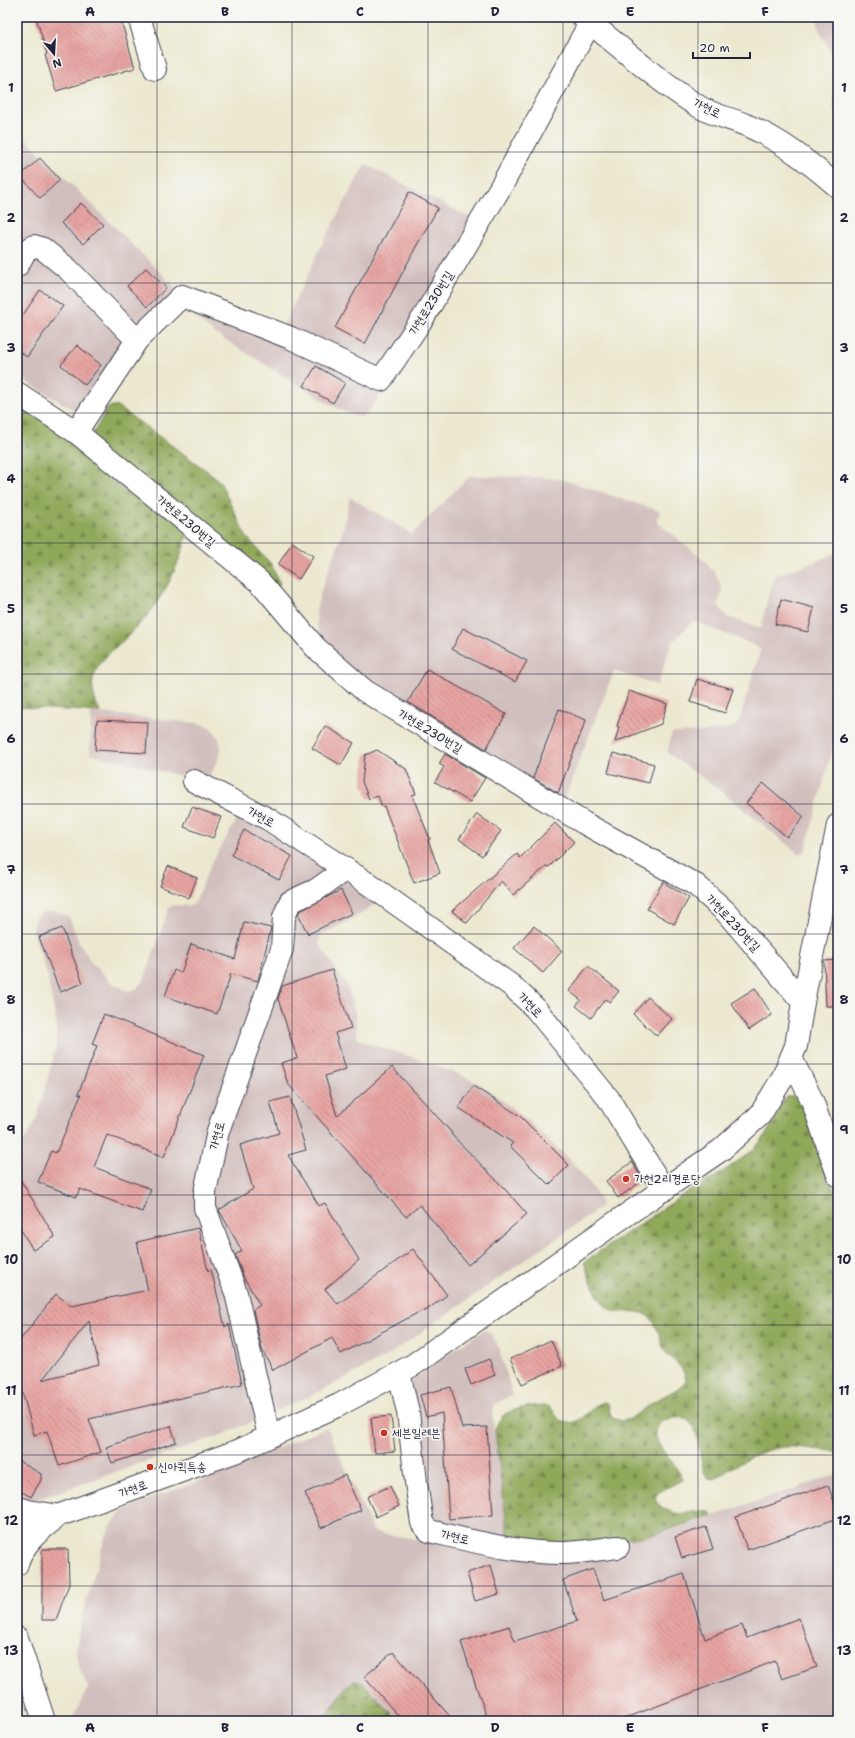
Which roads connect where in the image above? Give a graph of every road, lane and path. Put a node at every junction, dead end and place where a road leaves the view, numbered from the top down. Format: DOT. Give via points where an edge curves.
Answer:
graph roads {
  1 [pos="139,17"];
  2 [pos="586,20"];
  3 [pos="156,70"];
  4 [pos="838,187"];
  5 [pos="17,266"];
  6 [pos="137,340"];
  7 [pos="17,393"];
  8 [pos="76,432"];
  9 [pos="194,781"];
  10 [pos="838,825"];
  11 [pos="346,869"];
  12 [pos="803,1002"];
  13 [pos="791,1058"];
  14 [pos="838,1176"];
  15 [pos="664,1190"];
  16 [pos="399,1373"];
  17 [pos="269,1436"];
  18 [pos="17,1507"];
  19 [pos="60,1515"];
  20 [pos="17,1529"];
  21 [pos="618,1547"];
  22 [pos="17,1564"];
  23 [pos="17,1638"];
  24 [pos="44,1721"];
  1 -- 3 [label="street"];
  2 -- 4 [label="street, 가현로" via="699,107 778,141 804,158"];
  2 -- 6 [label="street, 가현로230번길" via="503,183 423,318 381,380 291,338 182,296"];
  5 -- 6 [label="street" via="25,252 34,246 43,249 68,269"];
  6 -- 8 [label="street, 가현로230번길"];
  7 -- 8 [label="street, 가현로230번길"];
  8 -- 12 [label="street, 가현로230번길" via="260,582 315,648 365,691 584,823 696,885 726,912"];
  9 -- 11 [label="street, 가현로" via="268,820"];
  10 -- 12 [label="street, 가현로"];
  11 -- 15 [label="street, 가현로" via="512,986 536,1008 608,1098"];
  11 -- 17 [label="street, 가현로" via="316,890 290,902 284,916 282,949 218,1131 205,1192 205,1208 236,1293"];
  12 -- 13 [label="street, 가현로" via="796,1046"];
  13 -- 14 [label="street" via="812,1100"];
  13 -- 15 [label="street, 가현로" via="782,1079 760,1115 721,1150"];
  15 -- 16 [label="street, 가현로"];
  16 -- 17 [label="street, 가현로" via="339,1405"];
  16 -- 21 [label="street, 가현로" via="408,1412 422,1523 429,1531 502,1547 536,1551 566,1553"];
  17 -- 19 [label="street, 가현로" via="240,1450"];
  18 -- 19 [label="street"];
  19 -- 20 [label="street, 가현로"];
  19 -- 22 [label="street" via="34,1536 21,1552"];
  23 -- 24 [label="street"];
}
